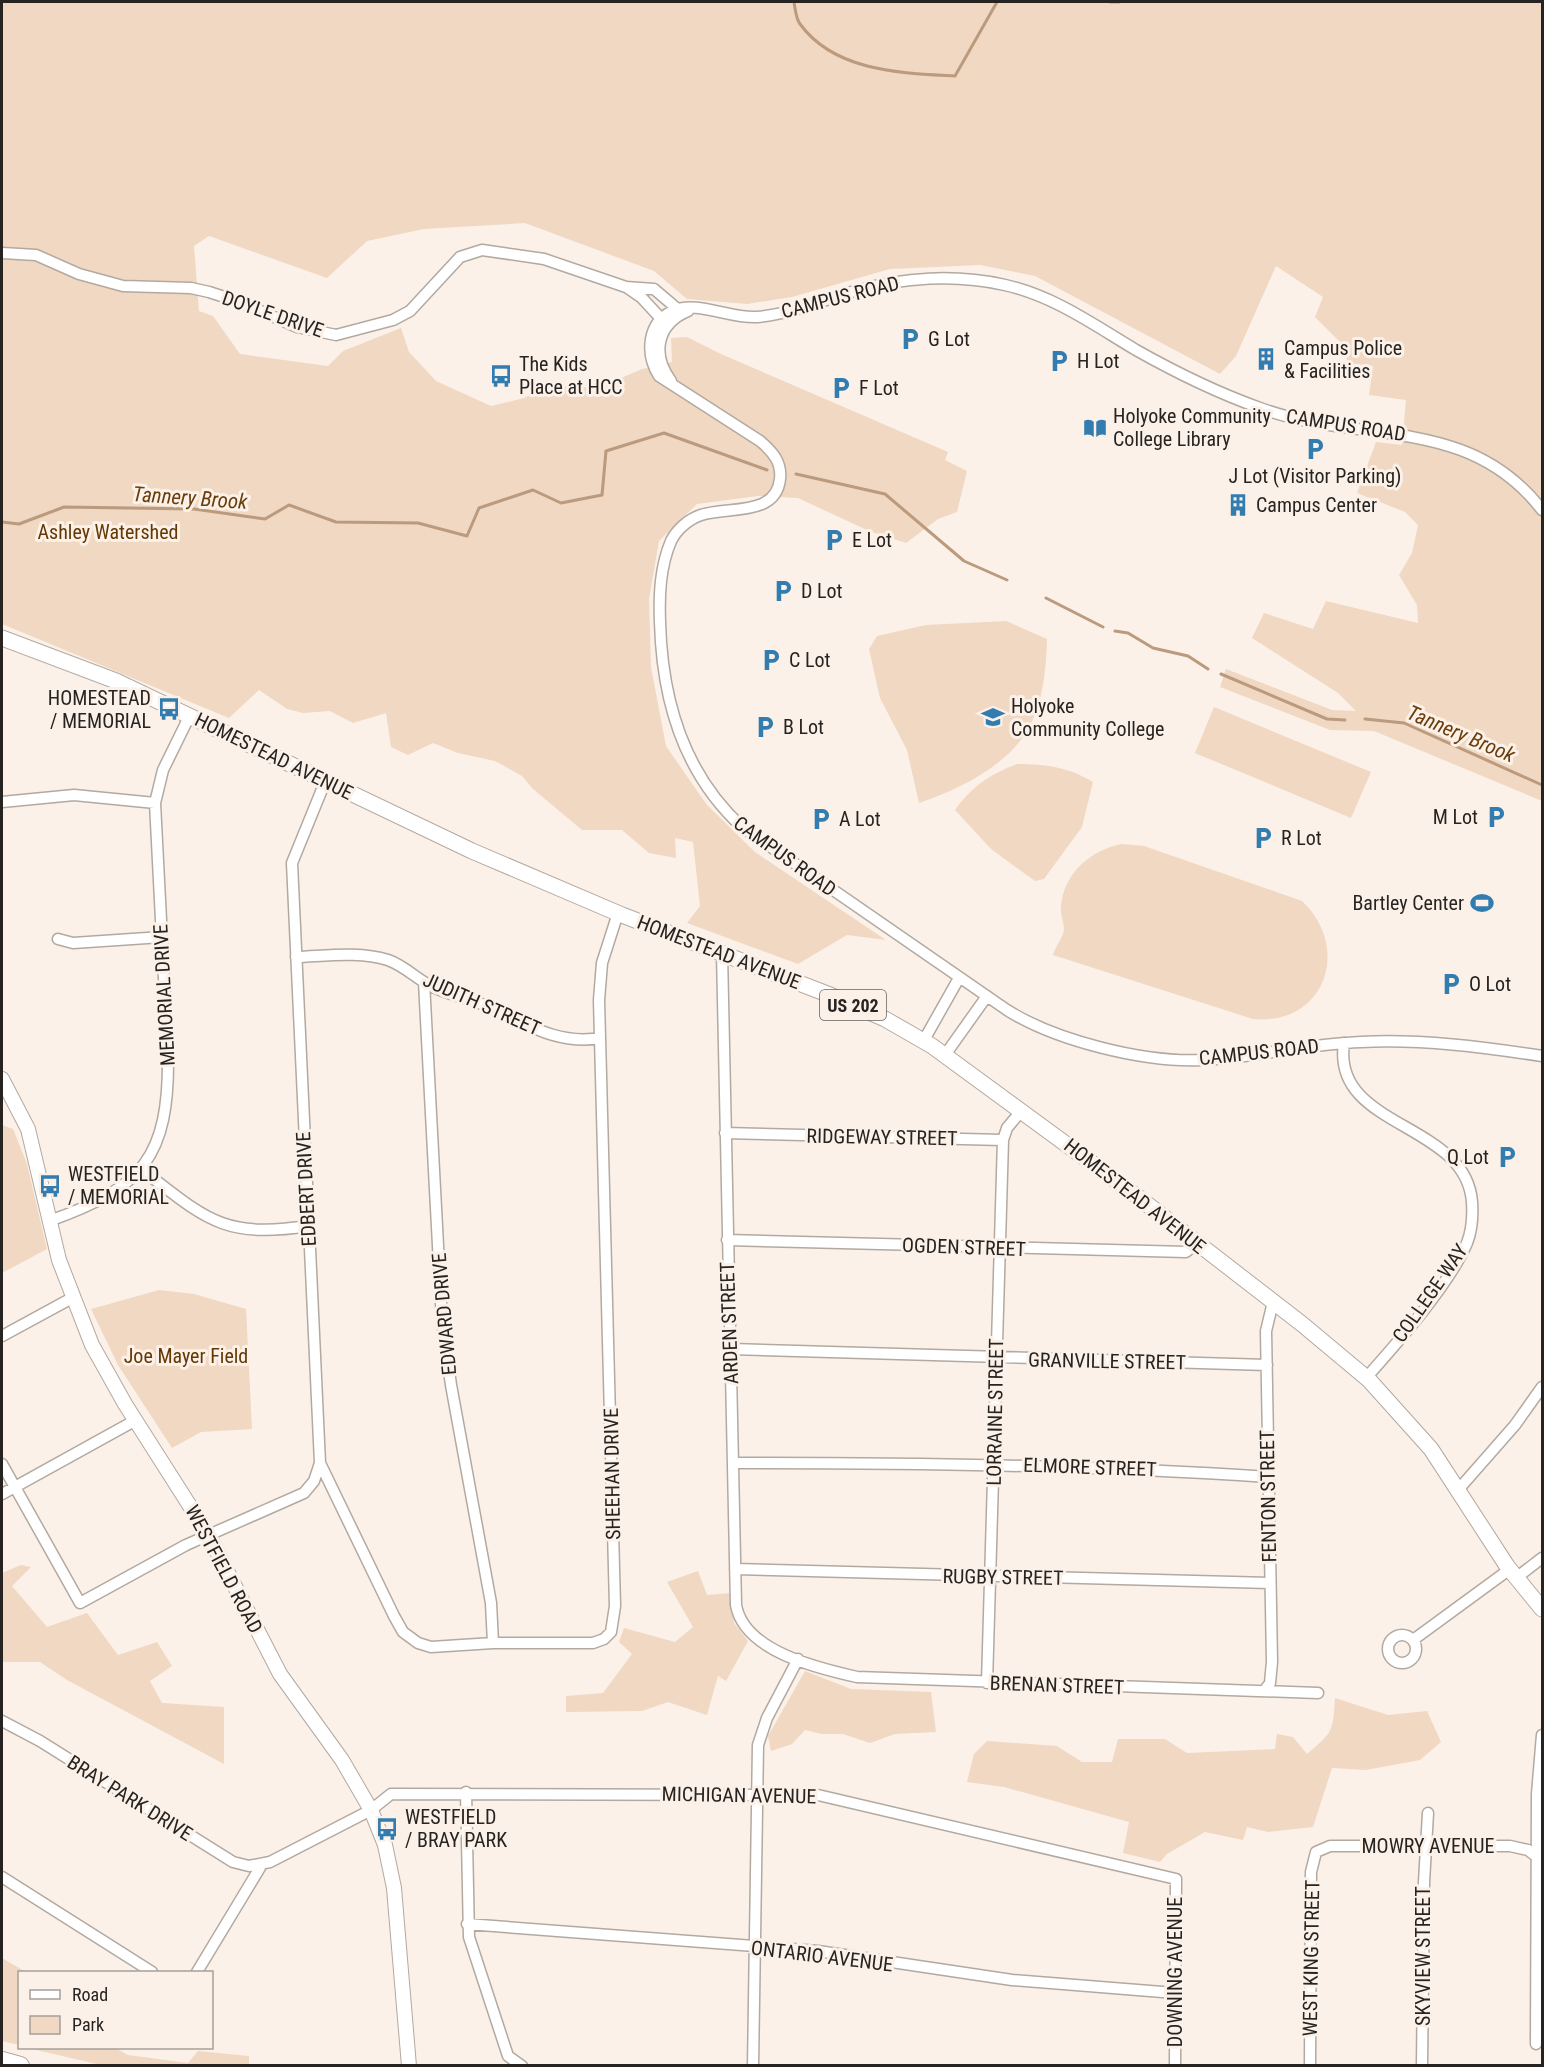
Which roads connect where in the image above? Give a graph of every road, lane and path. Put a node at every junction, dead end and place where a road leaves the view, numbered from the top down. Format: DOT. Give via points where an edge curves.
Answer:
graph roads {
  1 [pos="2,253"];
  2 [pos="626,287"];
  3 [pos="681,311"];
  4 [pos="664,322"];
  5 [pos="1542,510"];
  6 [pos="2,638"];
  7 [pos="190,715"];
  8 [pos="325,782"];
  9 [pos="2,802"];
  10 [pos="155,803"];
  11 [pos="618,913"];
  12 [pos="162,937"];
  13 [pos="58,939"];
  14 [pos="722,953"];
  15 [pos="296,957"];
  16 [pos="959,978"];
  17 [pos="424,982"];
  18 [pos="987,996"];
  19 [pos="600,1038"];
  20 [pos="924,1040"];
  21 [pos="1344,1043"];
  22 [pos="945,1054"];
  23 [pos="1542,1056"];
  24 [pos="2,1079"];
  25 [pos="1022,1110"];
  26 [pos="725,1133"];
  27 [pos="1003,1140"];
  28 [pos="141,1169"];
  29 [pos="49,1221"];
  30 [pos="308,1226"];
  31 [pos="727,1240"];
  32 [pos="1197,1243"];
  33 [pos="998,1248"];
  34 [pos="72,1298"];
  35 [pos="1273,1302"];
  36 [pos="2,1336"];
  37 [pos="731,1349"];
  38 [pos="996,1358"];
  39 [pos="1267,1365"];
  40 [pos="1366,1378"];
  41 [pos="1542,1387"];
  42 [pos="136,1420"];
  43 [pos="732,1462"];
  44 [pos="320,1463"];
  45 [pos="2,1464"];
  46 [pos="994,1464"];
  47 [pos="1268,1477"];
  48 [pos="14,1487"];
  49 [pos="1458,1490"];
  50 [pos="2,1494"];
  51 [pos="209,1536"];
  52 [pos="1542,1558"];
  53 [pos="735,1569"];
  54 [pos="1513,1574"];
  55 [pos="990,1576"];
  56 [pos="1270,1583"];
  57 [pos="1542,1609"];
  58 [pos="1413,1640"];
  59 [pos="493,1643"];
  60 [pos="798,1659"];
  61 [pos="987,1683"];
  62 [pos="1265,1690"];
  63 [pos="1318,1693"];
  64 [pos="2,1721"];
  65 [pos="1542,1735"];
  66 [pos="466,1792"];
  67 [pos="757,1795"];
  68 [pos="371,1810"];
  69 [pos="1428,1813"];
  70 [pos="1425,1847"];
  71 [pos="1316,1852"];
  72 [pos="1540,1859"];
  73 [pos="261,1866"];
  74 [pos="2,1877"];
  75 [pos="1176,1879"];
  76 [pos="467,1924"];
  77 [pos="756,1947"];
  78 [pos="1540,1949"];
  79 [pos="150,1971"];
  80 [pos="198,1971"];
  81 [pos="1175,1993"];
  82 [pos="1536,2044"];
  83 [pos="2,2061"];
  84 [pos="519,2064"];
  85 [pos="20,2066"];
  86 [pos="409,2066"];
  87 [pos="753,2066"];
  88 [pos="1175,2066"];
  89 [pos="1310,2066"];
  90 [pos="1422,2066"];
  1 -- 2 [label="street, DOYLE DRIVE" via="36,255 79,274 123,286 208,292 297,327 336,335 393,320 410,311 460,257 482,250 544,259"];
  2 -- 3 [label="street, DOYLE DRIVE" via="654,289"];
  2 -- 4 [label="street, DOYLE DRIVE"];
  3 -- 4 [label="street, CAMPUS ROAD"];
  3 -- 5 [label="street, CAMPUS ROAD" via="694,307 732,316 759,317 902,281 963,279 1005,285 1052,301 1159,362 1258,407 1312,423 1419,437 1466,451 1503,472"];
  4 -- 16 [label="street, CAMPUS ROAD" via="658,350 675,386 760,441 778,460 781,472 777,492 769,502 694,518 675,535 666,558 659,594 663,670 675,722 692,764 707,791 742,827"];
  6 -- 7 [label="main road, HOMESTEAD AVENUE / US 202" via="116,681"];
  7 -- 8 [label="main road, HOMESTEAD AVENUE / US 202"];
  7 -- 10 [label="street, MEMORIAL DRIVE" via="163,770"];
  8 -- 11 [label="main road, HOMESTEAD AVENUE / US 202"];
  8 -- 15 [label="street, EDBERT DRIVE" via="292,863"];
  9 -- 10 [label="street" via="74,795"];
  10 -- 12 [label="street, MEMORIAL DRIVE"];
  11 -- 14 [label="main road, HOMESTEAD AVENUE / US 202"];
  11 -- 19 [label="street, SHEEHAN DRIVE" via="601,971"];
  12 -- 13 [label="street" via="73,943"];
  12 -- 28 [label="street, MEMORIAL DRIVE" via="167,1103 158,1140"];
  14 -- 20 [label="main road, HOMESTEAD AVENUE / US 202" via="860,1008"];
  14 -- 26 [label="street, ARDEN STREET"];
  15 -- 17 [label="street, JUDITH STREET" via="380,958 404,967"];
  15 -- 30 [label="street, EDBERT DRIVE"];
  16 -- 18 [label="street, CAMPUS ROAD"];
  16 -- 20 [label="street"];
  17 -- 19 [label="street, JUDITH STREET" via="535,1030 573,1039"];
  17 -- 59 [label="street, EDWARD DRIVE" via="442,1321 491,1603"];
  18 -- 21 [label="street, CAMPUS ROAD" via="1020,1019 1049,1031 1157,1058 1214,1059"];
  18 -- 22 [label="street"];
  19 -- 59 [label="street, SHEEHAN DRIVE" via="614,1624 604,1638 584,1645"];
  20 -- 22 [label="main road, HOMESTEAD AVENUE / US 202"];
  21 -- 23 [label="street, CAMPUS ROAD" via="1460,1045"];
  21 -- 40 [label="street, COLLEGE WAY" via="1343,1067 1354,1090 1455,1161 1468,1182 1472,1207 1469,1237 1461,1255"];
  22 -- 25 [label="main road, HOMESTEAD AVENUE / US 202"];
  24 -- 29 [label="main road, WESTFIELD ROAD" via="33,1144"];
  25 -- 27 [label="street" via="1007,1128"];
  25 -- 32 [label="main road, HOMESTEAD AVENUE / US 202"];
  26 -- 27 [label="street, RIDGEWAY STREET"];
  26 -- 31 [label="street, ARDEN STREET"];
  27 -- 33 [label="street, LORRAINE STREET"];
  28 -- 29 [label="street, MEMORIAL DRIVE" via="128,1184 105,1198"];
  28 -- 30 [label="street" via="190,1208 217,1223 255,1230"];
  29 -- 34 [label="main road, WESTFIELD ROAD"];
  30 -- 44 [label="street, EDBERT DRIVE"];
  31 -- 33 [label="street, OGDEN STREET"];
  31 -- 37 [label="street, ARDEN STREET"];
  32 -- 33 [label="street, OGDEN STREET" via="1186,1252"];
  32 -- 35 [label="main road, HOMESTEAD AVENUE / US 202"];
  33 -- 38 [label="street, LORRAINE STREET"];
  34 -- 36 [label="street"];
  34 -- 42 [label="main road, WESTFIELD ROAD" via="103,1365"];
  35 -- 39 [label="street, FENTON STREET" via="1266,1331"];
  35 -- 40 [label="main road, HOMESTEAD AVENUE / US 202"];
  37 -- 38 [label="street, GRANVILLE STREET"];
  37 -- 43 [label="street, ARDEN STREET"];
  38 -- 39 [label="street, GRANVILLE STREET"];
  38 -- 46 [label="street, LORRAINE STREET"];
  39 -- 47 [label="street, FENTON STREET"];
  40 -- 49 [label="main road, HOMESTEAD AVENUE / US 202" via="1417,1432"];
  41 -- 49 [label="street" via="1515,1425"];
  42 -- 48 [label="street"];
  42 -- 51 [label="main road, WESTFIELD ROAD"];
  43 -- 46 [label="street, ELMORE STREET"];
  43 -- 53 [label="street, ARDEN STREET"];
  44 -- 51 [label="street, EDBERT DRIVE" via="314,1481 304,1493"];
  44 -- 59 [label="street, SHEEHAN DRIVE" via="387,1604 409,1638 431,1647"];
  45 -- 48 [label="street"];
  46 -- 47 [label="street, ELMORE STREET"];
  46 -- 55 [label="street, LORRAINE STREET"];
  47 -- 56 [label="street, FENTON STREET"];
  48 -- 50 [label="street"];
  48 -- 51 [label="street, EDBERT DRIVE" via="80,1603"];
  49 -- 54 [label="main road, HOMESTEAD AVENUE / US 202"];
  51 -- 68 [label="main road, WESTFIELD ROAD" via="280,1674 342,1760"];
  52 -- 54 [label="street"];
  53 -- 55 [label="street, RUGBY STREET"];
  53 -- 60 [label="street, ARDEN STREET" via="736,1605 744,1627 760,1641"];
  54 -- 57 [label="main road, HOMESTEAD AVENUE / US 202"];
  54 -- 58 [label="street"];
  55 -- 56 [label="street, RUGBY STREET"];
  55 -- 61 [label="street, LORRAINE STREET"];
  56 -- 62 [label="street, FENTON STREET" via="1272,1672"];
  60 -- 61 [label="street, BRENAN STREET" via="856,1677"];
  60 -- 67 [label="street" via="761,1733"];
  61 -- 62 [label="street, BRENAN STREET"];
  62 -- 63 [label="street, BRENAN STREET"];
  64 -- 73 [label="street, BRAY PARK DRIVE" via="232,1862"];
  65 -- 72 [label="street" via="1538,1765"];
  66 -- 67 [label="street, MICHIGAN AVENUE"];
  66 -- 68 [label="street, MICHIGAN AVENUE" via="391,1794"];
  66 -- 76 [label="street"];
  67 -- 75 [label="street, MICHIGAN AVENUE" via="818,1795"];
  67 -- 77 [label="street"];
  68 -- 73 [label="street"];
  68 -- 86 [label="main road, WESTFIELD ROAD" via="389,1860 394,1888"];
  69 -- 70 [label="street, SKYVIEW STREET"];
  70 -- 71 [label="street, MOWRY AVENUE" via="1330,1846"];
  70 -- 72 [label="street, MOWRY AVENUE" via="1510,1846 1528,1850"];
  70 -- 90 [label="street, SKYVIEW STREET"];
  71 -- 89 [label="street, WEST KING STREET" via="1311,1872"];
  72 -- 78 [label="street"];
  73 -- 80 [label="street"];
  74 -- 79 [label="street"];
  75 -- 81 [label="street, DOWNING AVENUE"];
  76 -- 77 [label="street, ONTARIO AVENUE"];
  76 -- 84 [label="street" via="508,2056"];
  77 -- 81 [label="street, ONTARIO AVENUE" via="1012,1980"];
  77 -- 87 [label="street"];
  78 -- 82 [label="street"];
  81 -- 88 [label="street, DOWNING AVENUE"];
  83 -- 85 [label="highway"];
}
